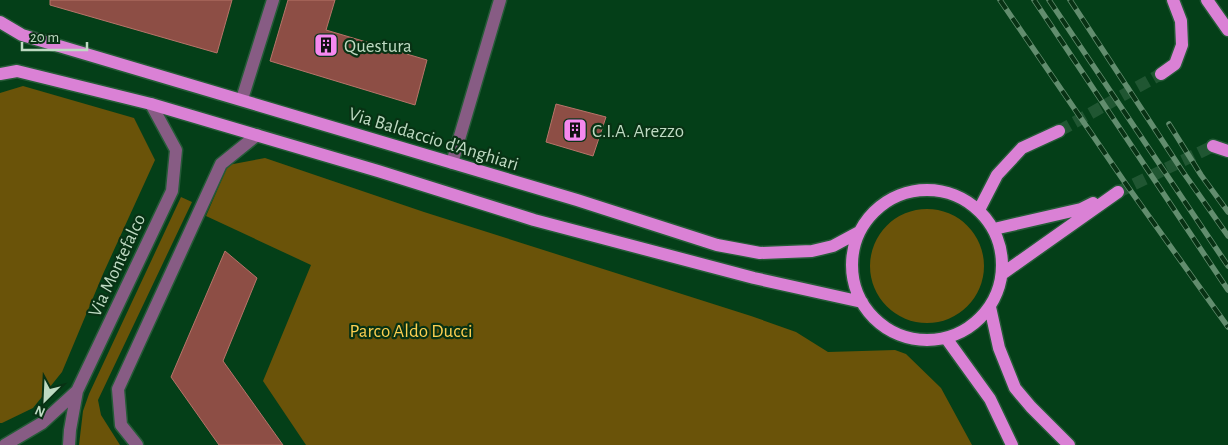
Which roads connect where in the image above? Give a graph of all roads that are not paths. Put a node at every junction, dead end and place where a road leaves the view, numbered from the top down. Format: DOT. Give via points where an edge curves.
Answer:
graph roads {
  1 [pos="273,0"];
  2 [pos="500,0"];
  3 [pos="1172,0"];
  4 [pos="1208,0"];
  5 [pos="0,22"];
  6 [pos="1228,30"];
  7 [pos="1164,72"];
  8 [pos="0,74"];
  9 [pos="242,99"];
  10 [pos="152,104"];
  11 [pos="1059,131"];
  12 [pos="256,135"];
  13 [pos="1213,146"];
  14 [pos="1228,151"];
  15 [pos="452,163"];
  16 [pos="979,210"];
  17 [pos="994,229"];
  18 [pos="859,232"];
  19 [pos="1002,274"];
  20 [pos="862,302"];
  21 [pos="990,307"];
  22 [pos="946,338"];
  23 [pos="77,390"];
  24 [pos="5,443"];
  25 [pos="69,445"];
  26 [pos="137,445"];
  27 [pos="1012,445"];
  28 [pos="1070,445"];
  1 -- 9 [label="street"];
  2 -- 15 [label="street"];
  3 -- 7 [label="main road" via="1182,22 1182,45 1175,64"];
  4 -- 6 [label="main road"];
  5 -- 9 [label="main road, Via Baldaccio d'Anghiari" via="22,35"];
  8 -- 10 [label="main road" via="18,71"];
  9 -- 15 [label="main road, Via Baldaccio d'Anghiari"];
  10 -- 12 [label="main road"];
  10 -- 23 [label="street, Via Montefalco" via="176,150 172,191"];
  11 -- 16 [label="main road" via="1022,148 997,175"];
  12 -- 20 [label="main road" via="534,220 754,278"];
  12 -- 26 [label="street" via="221,164 118,389 121,425"];
  13 -- 14 [label="main road"];
  15 -- 18 [label="main road, Via Baldaccio d'Anghiari" via="717,244 760,253 833,246"];
  16 -- 17 [label="main road"];
  16 -- 18 [label="main road" via="953,194 937,190 906,192 878,207"];
  17 -- 19 [label="main road" via="1002,251"];
  17 -- 19 [label="main road" via="1081,209 1118,192"];
  18 -- 20 [label="main road" via="852,268"];
  19 -- 21 [label="main road"];
  20 -- 22 [label="main road" via="877,321 898,334 922,340"];
  21 -- 22 [label="main road" via="963,332"];
  21 -- 28 [label="main road" via="999,348 1015,388"];
  22 -- 27 [label="main road" via="990,399"];
  23 -- 24 [label="street" via="42,423"];
  23 -- 25 [label="street, Via Montefalco"];
}
